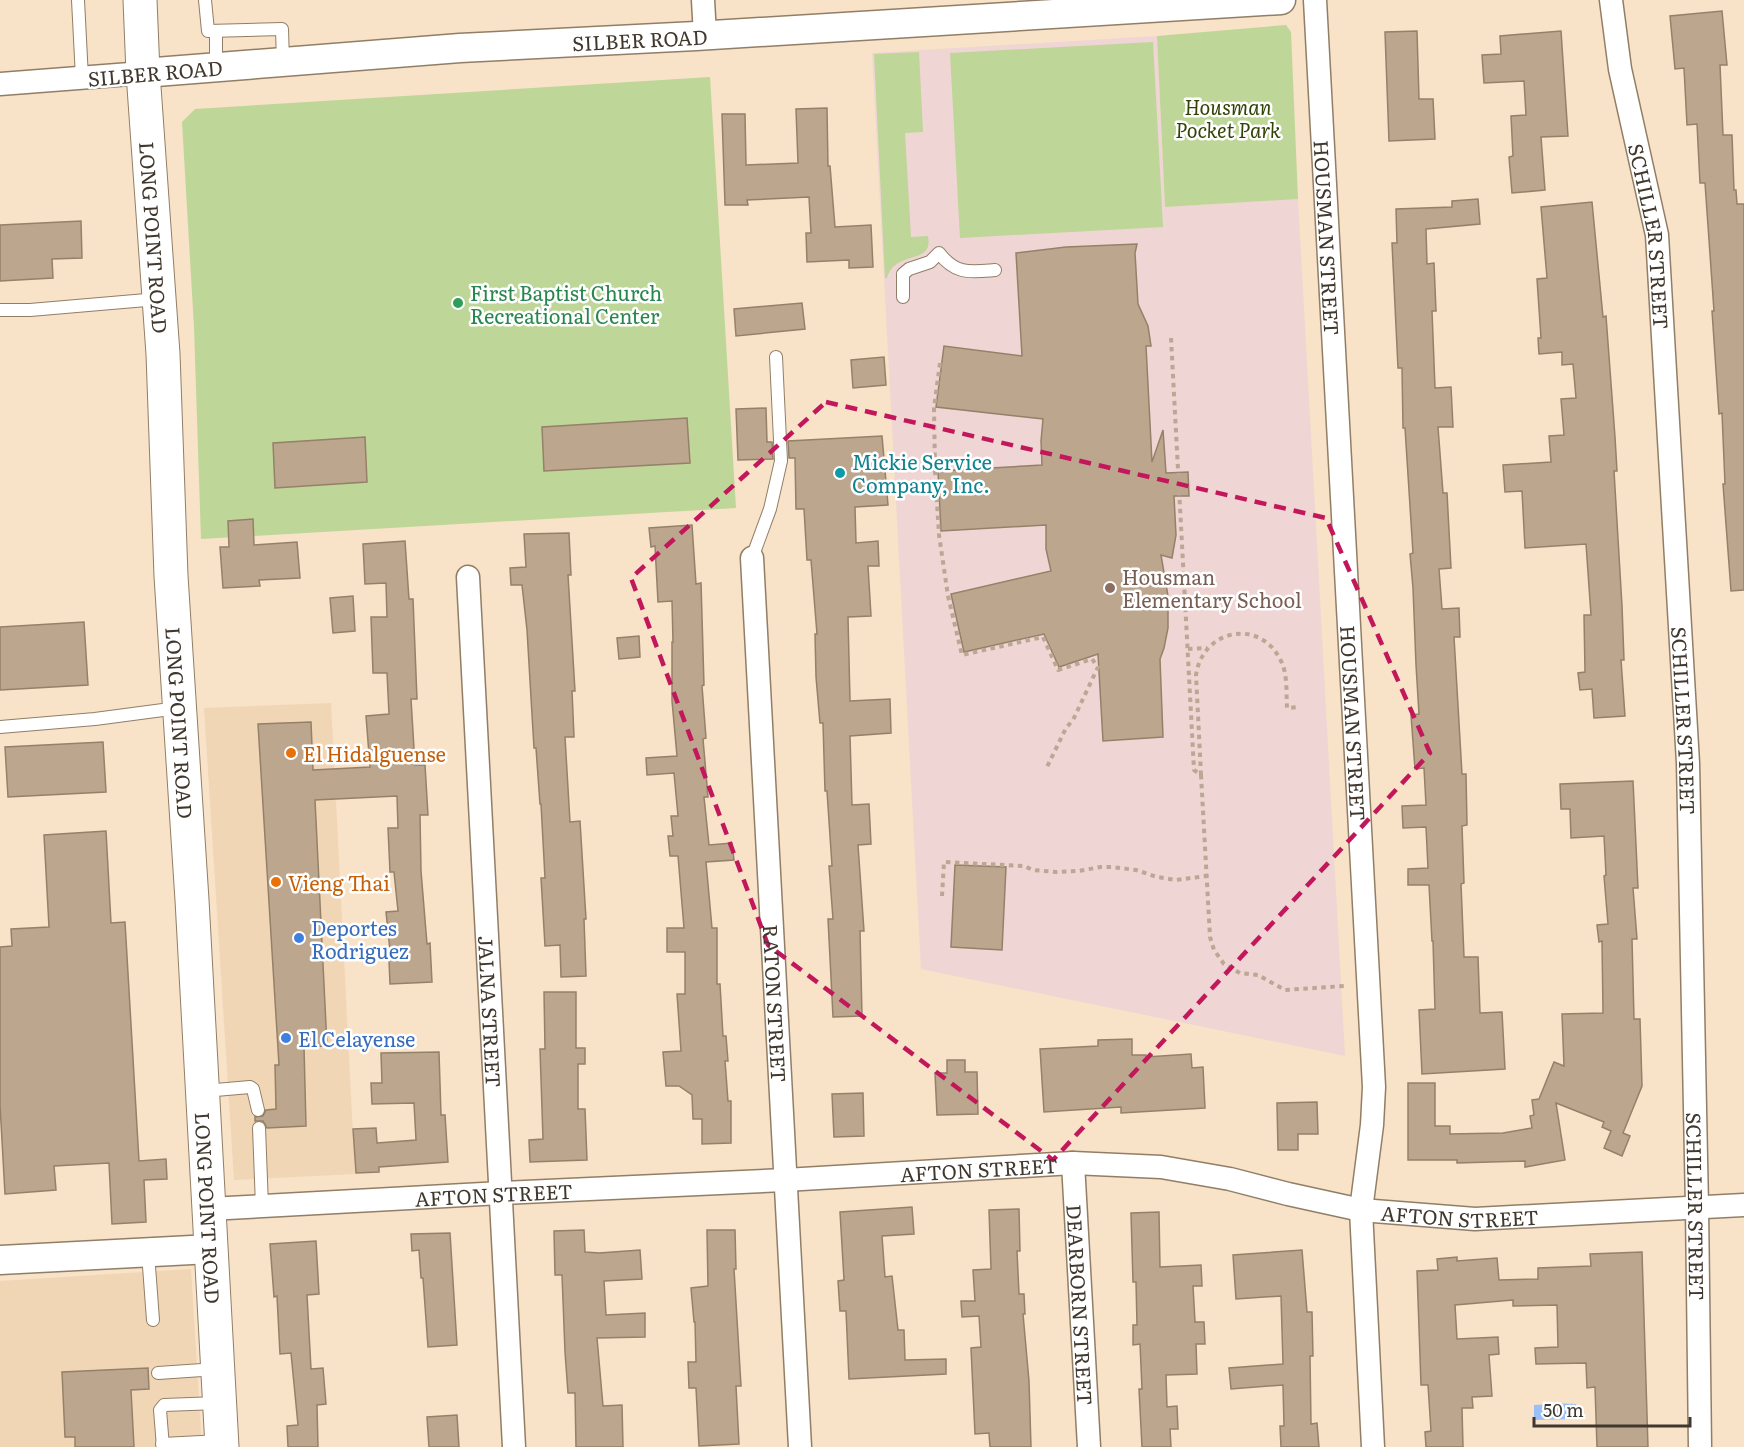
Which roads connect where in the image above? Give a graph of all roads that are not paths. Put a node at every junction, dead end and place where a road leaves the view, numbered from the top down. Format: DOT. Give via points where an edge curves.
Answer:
graph roads {
  1 [pos="78,0"];
  2 [pos="140,0"];
  3 [pos="205,0"];
  4 [pos="703,0"];
  5 [pos="1281,0"];
  6 [pos="1315,0"];
  7 [pos="1611,0"];
  8 [pos="1021,8"];
  9 [pos="216,31"];
  10 [pos="705,35"];
  11 [pos="283,62"];
  12 [pos="216,67"];
  13 [pos="143,73"];
  14 [pos="82,78"];
  15 [pos="0,84"];
  16 [pos="995,270"];
  17 [pos="903,297"];
  18 [pos="159,299"];
  19 [pos="0,310"];
  20 [pos="776,357"];
  21 [pos="752,558"];
  22 [pos="468,577"];
  23 [pos="179,708"];
  24 [pos="0,727"];
  25 [pos="203,1091"];
  26 [pos="258,1110"];
  27 [pos="259,1128"];
  28 [pos="1073,1163"];
  29 [pos="785,1180"];
  30 [pos="501,1193"];
  31 [pos="1744,1205"];
  32 [pos="262,1206"];
  33 [pos="1697,1207"];
  34 [pos="209,1209"];
  35 [pos="1361,1210"];
  36 [pos="211,1250"];
  37 [pos="148,1253"];
  38 [pos="0,1260"];
  39 [pos="153,1320"];
  40 [pos="218,1369"];
  41 [pos="158,1373"];
  42 [pos="220,1403"];
  43 [pos="222,1444"];
  44 [pos="163,1445"];
  45 [pos="514,1447"];
  46 [pos="800,1447"];
  47 [pos="1089,1447"];
  48 [pos="1373,1447"];
  49 [pos="1700,1447"];
  1 -- 14 [label="lane"];
  2 -- 13 [label="main road, LONG POINT ROAD"];
  3 -- 9 [label="lane" via="208,31"];
  4 -- 10 [label="street"];
  5 -- 8 [label="street, SILBER ROAD"];
  6 -- 35 [label="street, HOUSMAN STREET" via="1374,1087"];
  7 -- 33 [label="street, SCHILLER STREET" via="1620,69 1657,235 1688,763"];
  8 -- 10 [label="street, SILBER ROAD"];
  9 -- 11 [label="lane" via="282,29"];
  9 -- 12 [label="lane"];
  10 -- 11 [label="street, SILBER ROAD"];
  11 -- 12 [label="street, SILBER ROAD"];
  12 -- 13 [label="street, SILBER ROAD"];
  13 -- 14 [label="street, SILBER ROAD"];
  13 -- 18 [label="main road, LONG POINT ROAD"];
  14 -- 15 [label="street, SILBER ROAD"];
  16 -- 17 [label="lane" via="955,269 939,253 930,262 909,268 903,274"];
  18 -- 19 [label="lane"];
  18 -- 23 [label="main road, LONG POINT ROAD"];
  20 -- 21 [label="lane" via="781,461 770,510"];
  21 -- 29 [label="street, RATON STREET"];
  22 -- 30 [label="street, JALNA STREET"];
  23 -- 24 [label="lane"];
  23 -- 25 [label="main road, LONG POINT ROAD"];
  25 -- 26 [label="lane" via="253,1089"];
  25 -- 34 [label="main road, LONG POINT ROAD"];
  27 -- 32 [label="lane"];
  28 -- 29 [label="street, AFTON STREET"];
  28 -- 35 [label="street, AFTON STREET" via="1161,1167"];
  28 -- 47 [label="street, DEARBORN STREET"];
  29 -- 30 [label="street, AFTON STREET"];
  29 -- 46 [label="street, RATON STREET"];
  30 -- 32 [label="street, AFTON STREET"];
  30 -- 45 [label="street, JALNA STREET"];
  31 -- 33 [label="street, AFTON STREET"];
  32 -- 34 [label="street, AFTON STREET"];
  33 -- 35 [label="street, AFTON STREET" via="1475,1219"];
  33 -- 49 [label="street, SCHILLER STREET"];
  34 -- 36 [label="main road, LONG POINT ROAD"];
  35 -- 48 [label="street, HOUSMAN STREET"];
  36 -- 37 [label="street"];
  36 -- 40 [label="main road, LONG POINT ROAD"];
  37 -- 38 [label="street"];
  37 -- 39 [label="lane"];
  40 -- 41 [label="lane"];
  40 -- 42 [label="main road, LONG POINT ROAD"];
  42 -- 43 [label="main road, LONG POINT ROAD"];
  42 -- 44 [label="lane" via="164,1405 160,1410"];
  43 -- 44 [label="lane"];
}
